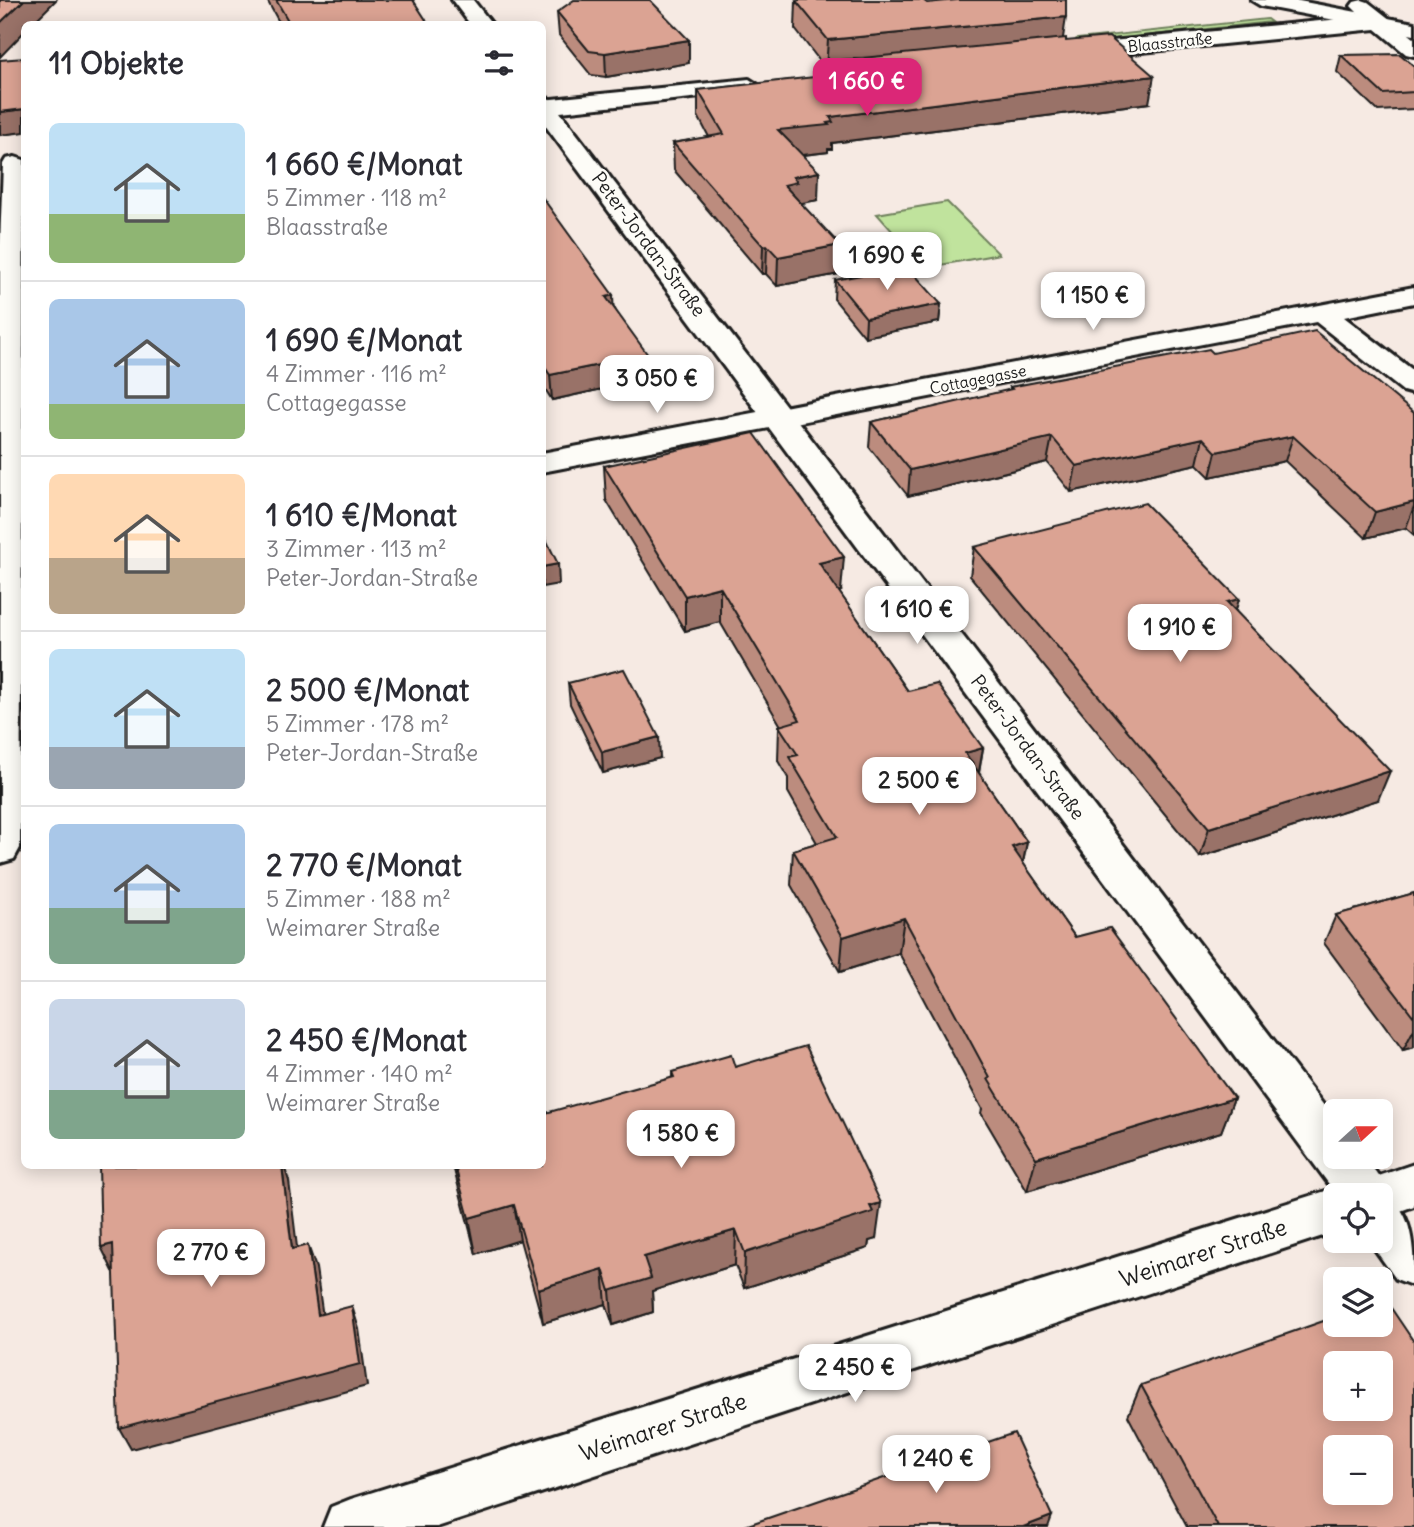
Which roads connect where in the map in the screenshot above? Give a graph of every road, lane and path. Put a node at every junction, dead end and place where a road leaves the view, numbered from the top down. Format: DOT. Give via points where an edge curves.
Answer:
graph roads {
  1 [pos="462,0"];
  2 [pos="1261,0"];
  3 [pos="1367,7"];
  4 [pos="479,21"];
  5 [pos="1414,29"];
  6 [pos="1414,49"];
  7 [pos="1048,55"];
  8 [pos="774,83"];
  9 [pos="546,106"];
  10 [pos="546,110"];
  11 [pos="13,164"];
  12 [pos="1414,295"];
  13 [pos="1322,313"];
  14 [pos="1414,385"];
  15 [pos="780,417"];
  16 [pos="546,462"];
  17 [pos="10,564"];
  18 [pos="0,848"];
  19 [pos="1323,1139"];
  20 [pos="1414,1185"];
  21 [pos="1393,1192"];
  22 [pos="1323,1214"];
  23 [pos="1393,1234"];
  24 [pos="1414,1264"];
  25 [pos="351,1527"];
  1 -- 4 [label="street"];
  2 -- 3 [label="street"];
  3 -- 5 [label="street"];
  3 -- 6 [label="street"];
  3 -- 7 [label="street, Blaasstraße"];
  8 -- 9 [label="street"];
  10 -- 15 [label="street, Peter-Jordan-Straße"];
  11 -- 17 [label="street"];
  12 -- 13 [label="street, Cottagegasse"];
  13 -- 14 [label="street"];
  13 -- 15 [label="street, Cottagegasse"];
  15 -- 16 [label="street, Cottagegasse"];
  15 -- 19 [label="street, Peter-Jordan-Straße"];
  17 -- 18 [label="street"];
  20 -- 21 [label="street"];
  22 -- 25 [label="street, Weimarer Straße"];
  23 -- 24 [label="street"];
}
